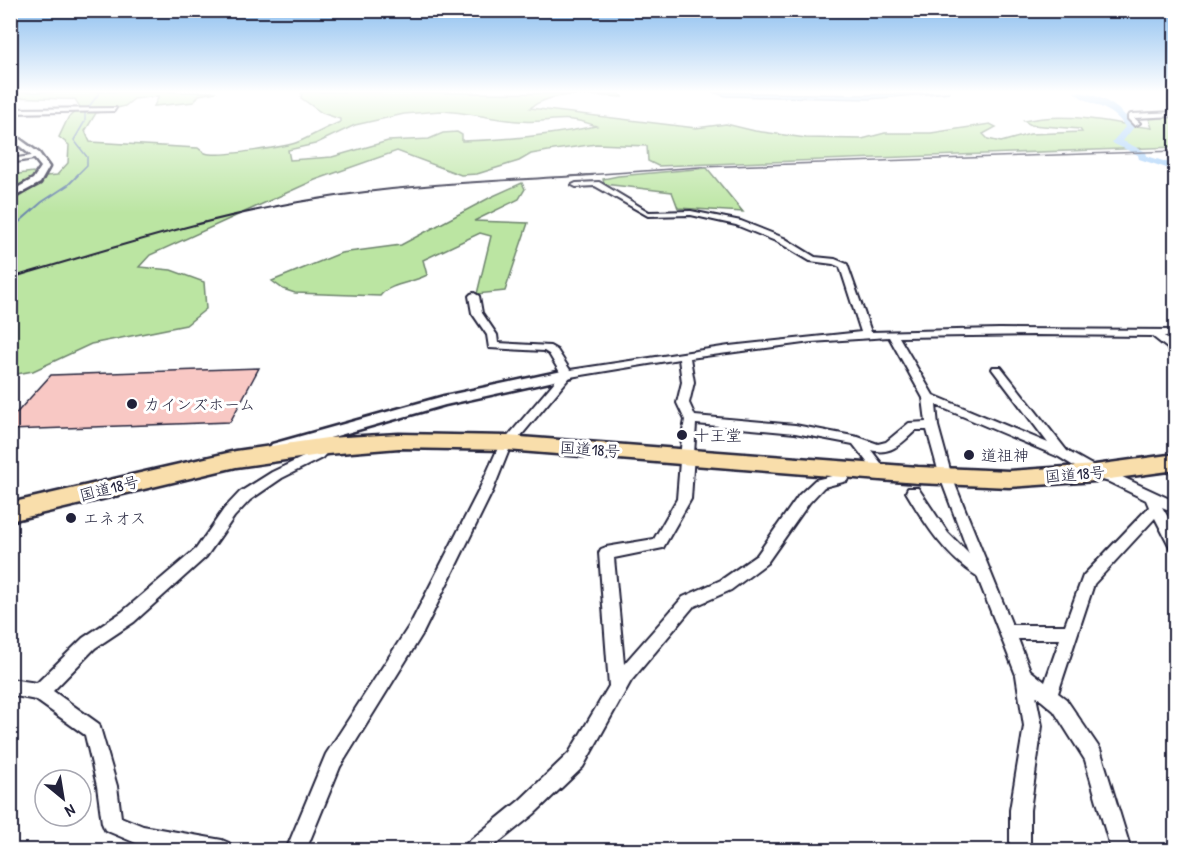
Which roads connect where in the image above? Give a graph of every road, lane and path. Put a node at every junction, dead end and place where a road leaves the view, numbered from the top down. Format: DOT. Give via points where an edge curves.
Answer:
graph roads {
  1 [pos="10,134"];
  2 [pos="38,157"];
  3 [pos="10,161"];
  4 [pos="576,185"];
  5 [pos="10,196"];
  6 [pos="474,296"];
  7 [pos="1154,332"];
  8 [pos="1176,333"];
  9 [pos="892,334"];
  10 [pos="867,335"];
  11 [pos="1176,352"];
  12 [pos="684,356"];
  13 [pos="997,369"];
  14 [pos="567,374"];
  15 [pos="928,398"];
  16 [pos="691,420"];
  17 [pos="932,426"];
  18 [pos="334,438"];
  19 [pos="857,441"];
  20 [pos="507,443"];
  21 [pos="1064,454"];
  22 [pos="686,456"];
  23 [pos="1176,462"];
  24 [pos="842,469"];
  25 [pos="882,472"];
  26 [pos="1095,473"];
  27 [pos="946,477"];
  28 [pos="913,492"];
  29 [pos="1153,502"];
  30 [pos="1176,508"];
  31 [pos="10,512"];
  32 [pos="1176,545"];
  33 [pos="984,572"];
  34 [pos="1007,632"];
  35 [pos="1070,632"];
  36 [pos="1024,675"];
  37 [pos="10,687"];
  38 [pos="618,689"];
  39 [pos="40,692"];
  40 [pos="1049,695"];
  41 [pos="222,850"];
  42 [pos="296,850"];
  43 [pos="474,850"];
  44 [pos="1020,850"];
  45 [pos="1121,850"];
  1 -- 2 [label="street"];
  2 -- 3 [label="street"];
  2 -- 5 [label="street" via="45,167 43,176"];
  4 -- 10 [label="street" via="596,184 648,214 691,213 738,223 781,240 806,256 844,266"];
  6 -- 14 [label="street" via="477,313 492,335 493,346 546,348"];
  7 -- 8 [label="street"];
  7 -- 9 [label="street"];
  7 -- 11 [label="street"];
  9 -- 10 [label="street"];
  9 -- 15 [label="street"];
  10 -- 12 [label="street"];
  12 -- 14 [label="street"];
  12 -- 16 [label="street" via="688,382 684,403"];
  13 -- 21 [label="street"];
  14 -- 18 [label="street" via="444,401"];
  14 -- 20 [label="street"];
  15 -- 17 [label="street"];
  15 -- 21 [label="street"];
  16 -- 19 [label="street" via="795,429"];
  16 -- 22 [label="street"];
  17 -- 19 [label="street" via="913,426 890,446 878,448"];
  17 -- 27 [label="street"];
  18 -- 20 [label="highway, 国道18号"];
  18 -- 31 [label="highway, 国道18号"];
  18 -- 39 [label="street" via="318,455 245,496 201,553 128,617 89,643"];
  19 -- 25 [label="street"];
  20 -- 22 [label="highway, 国道18号"];
  20 -- 42 [label="street" via="417,628 333,761"];
  21 -- 26 [label="street"];
  22 -- 24 [label="highway, 国道18号"];
  22 -- 38 [label="street" via="684,499 658,544 606,553"];
  23 -- 26 [label="highway, 国道18号"];
  24 -- 25 [label="highway, 国道18号"];
  24 -- 38 [label="street" via="842,478 820,483 804,499 762,559 726,585 688,602"];
  25 -- 27 [label="highway, 国道18号"];
  26 -- 27 [label="highway, 国道18号" via="1009,479"];
  26 -- 29 [label="street" via="1113,478"];
  27 -- 33 [label="street"];
  28 -- 33 [label="street" via="939,533 969,565"];
  29 -- 30 [label="street"];
  29 -- 32 [label="street"];
  29 -- 35 [label="street" via="1088,581"];
  33 -- 34 [label="street"];
  34 -- 35 [label="street"];
  34 -- 36 [label="street"];
  35 -- 40 [label="street"];
  36 -- 40 [label="street"];
  36 -- 44 [label="street" via="1033,726 1020,810"];
  37 -- 39 [label="street"];
  38 -- 43 [label="street" via="576,760"];
  39 -- 41 [label="street" via="93,730 108,786 112,823 143,836"];
  40 -- 45 [label="street" via="1060,705 1093,756"];
}
